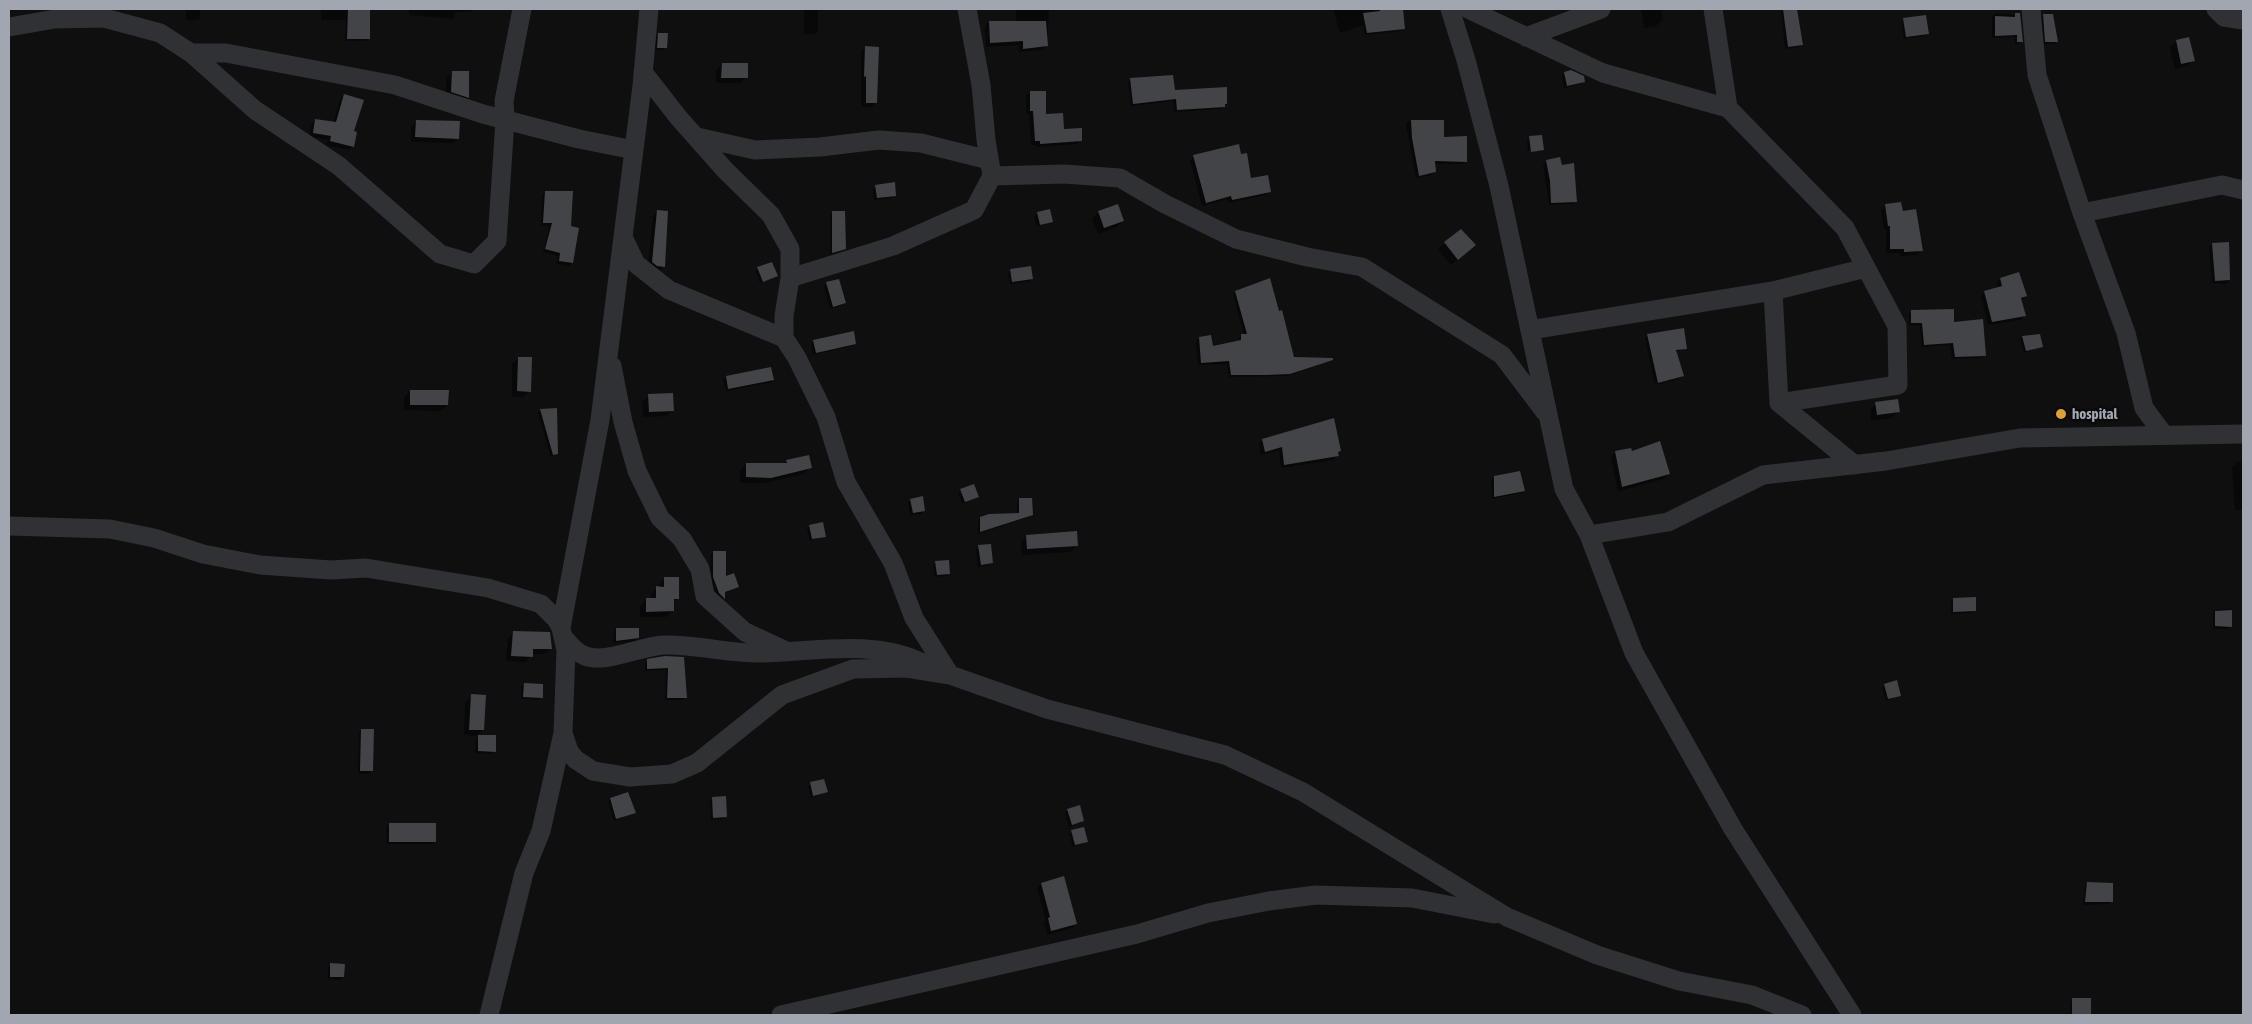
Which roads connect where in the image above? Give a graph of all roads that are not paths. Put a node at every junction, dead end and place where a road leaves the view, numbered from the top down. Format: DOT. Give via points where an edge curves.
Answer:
graph roads {
  1 [pos="522,9"];
  2 [pos="649,9"];
  3 [pos="967,9"];
  4 [pos="1450,9"];
  5 [pos="1468,9"];
  6 [pos="1601,9"];
  7 [pos="1714,9"];
  8 [pos="2031,9"];
  9 [pos="2216,9"];
  10 [pos="2243,20"];
  11 [pos="9,27"];
  12 [pos="1526,37"];
  13 [pos="191,53"];
  14 [pos="643,72"];
  15 [pos="1728,108"];
  16 [pos="505,120"];
  17 [pos="697,137"];
  18 [pos="634,150"];
  19 [pos="991,168"];
  20 [pos="2243,190"];
  21 [pos="2082,213"];
  22 [pos="623,237"];
  23 [pos="1866,268"];
  24 [pos="790,278"];
  25 [pos="1773,291"];
  26 [pos="1530,330"];
  27 [pos="784,338"];
  28 [pos="609,350"];
  29 [pos="1779,403"];
  30 [pos="1548,417"];
  31 [pos="2243,434"];
  32 [pos="2164,435"];
  33 [pos="1855,464"];
  34 [pos="9,526"];
  35 [pos="1589,535"];
  36 [pos="563,634"];
  37 [pos="787,652"];
  38 [pos="950,676"];
  39 [pos="562,733"];
  40 [pos="1507,917"];
  41 [pos="488,1015"];
  42 [pos="781,1015"];
  43 [pos="1802,1015"];
  44 [pos="1852,1015"];
  1 -- 16 [label="street" via="504,100"];
  2 -- 14 [label="street"];
  3 -- 19 [label="street"];
  4 -- 26 [label="street" via="1499,186"];
  5 -- 12 [label="street"];
  6 -- 12 [label="street"];
  7 -- 15 [label="street"];
  8 -- 21 [label="street" via="2037,75"];
  9 -- 10 [label="street" via="2224,17"];
  11 -- 13 [label="street" via="56,19 104,18 160,33"];
  12 -- 15 [label="street" via="1603,74"];
  13 -- 16 [label="street" via="226,53 395,85"];
  13 -- 16 [label="street" via="255,110 339,166 440,254 474,264 497,242"];
  14 -- 17 [label="street"];
  14 -- 18 [label="street"];
  15 -- 23 [label="street" via="1845,228"];
  16 -- 18 [label="street"];
  17 -- 19 [label="street" via="755,150 820,148 879,140 921,143"];
  17 -- 24 [label="street" via="771,215 790,250"];
  18 -- 22 [label="street"];
  19 -- 24 [label="street" via="974,210 893,246"];
  19 -- 30 [label="street" via="1120,178 1236,239 1362,267 1502,355"];
  20 -- 21 [label="street" via="2222,185"];
  21 -- 32 [label="street" via="2126,333 2144,408"];
  22 -- 27 [label="street" via="636,264 669,290"];
  22 -- 28 [label="street"];
  23 -- 25 [label="street"];
  23 -- 29 [label="street" via="1897,326 1898,385"];
  24 -- 27 [label="street"];
  25 -- 26 [label="street"];
  25 -- 29 [label="street"];
  26 -- 30 [label="street"];
  27 -- 38 [label="street" via="826,417 846,482 893,563 914,618"];
  28 -- 36 [label="street"];
  28 -- 37 [label="street" via="623,422 637,471 660,518 682,539 700,569 705,596 745,632"];
  29 -- 33 [label="street"];
  30 -- 35 [label="street" via="1564,489"];
  31 -- 32 [label="street"];
  32 -- 33 [label="street" via="2020,438"];
  33 -- 35 [label="street" via="1763,475 1668,522"];
  34 -- 36 [label="street" via="110,529 154,538 203,554 260,565 322,570 366,568 488,588 541,604 556,619"];
  35 -- 44 [label="street" via="1634,654 1733,829"];
  36 -- 37 [label="street" via="586,656 601,658 663,645 753,653"];
  36 -- 39 [label="street" via="566,650"];
  37 -- 38 [label="street" via="826,648 870,650 912,658"];
  38 -- 39 [label="street" via="907,668 852,669 825,678 782,695 697,763 672,774 630,777 592,772 575,759"];
  38 -- 40 [label="street" via="1047,709 1225,754 1303,792"];
  39 -- 41 [label="street" via="541,831 524,872"];
  40 -- 42 [label="street" via="1412,898 1316,895 1208,913 1137,934"];
  40 -- 43 [label="street" via="1606,958 1679,981 1752,995"];
}
